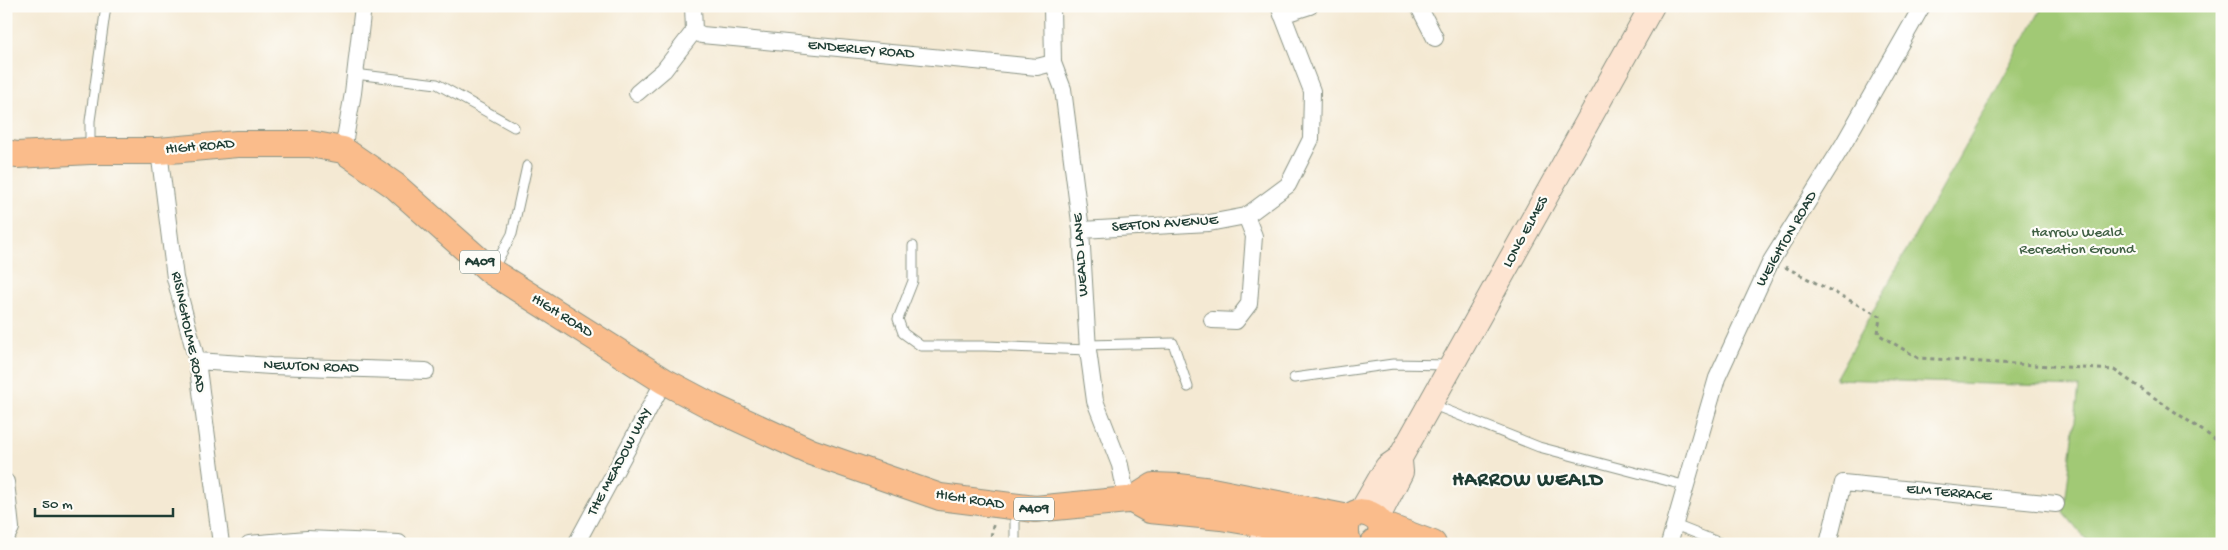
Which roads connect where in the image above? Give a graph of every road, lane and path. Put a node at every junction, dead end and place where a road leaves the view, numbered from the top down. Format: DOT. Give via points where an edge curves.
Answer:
graph roads {
  1 [pos="106,6"];
  2 [pos="363,6"];
  3 [pos="693,6"];
  4 [pos="1052,6"];
  5 [pos="1310,6"];
  6 [pos="1417,6"];
  7 [pos="1652,6"];
  8 [pos="1922,6"];
  9 [pos="1280,10"];
  10 [pos="694,30"];
  11 [pos="1435,38"];
  12 [pos="1053,62"];
  13 [pos="355,74"];
  14 [pos="637,93"];
  15 [pos="514,127"];
  16 [pos="342,150"];
  17 [pos="90,151"];
  18 [pos="159,151"];
  19 [pos="6,153"];
  20 [pos="526,166"];
  21 [pos="1246,216"];
  22 [pos="1081,230"];
  23 [pos="913,246"];
  24 [pos="1771,260"];
  25 [pos="492,272"];
  26 [pos="1212,320"];
  27 [pos="1087,348"];
  28 [pos="197,361"];
  29 [pos="1452,366"];
  30 [pos="426,371"];
  31 [pos="1294,378"];
  32 [pos="664,381"];
  33 [pos="1188,387"];
  34 [pos="1431,404"];
  35 [pos="2222,444"];
  36 [pos="6,482"];
  37 [pos="1687,486"];
  38 [pos="1130,500"];
  39 [pos="2056,504"];
  40 [pos="1015,507"];
  41 [pos="1265,524"];
  42 [pos="1675,524"];
  43 [pos="1363,528"];
  44 [pos="6,538"];
  45 [pos="381,543"];
  46 [pos="399,543"];
  47 [pos="221,544"];
  48 [pos="249,544"];
  49 [pos="576,544"];
  50 [pos="1014,544"];
  51 [pos="1433,544"];
  52 [pos="1669,544"];
  53 [pos="1723,544"];
  54 [pos="1828,544"];
  1 -- 17 [label="lane" via="90,121"];
  2 -- 13 [label="street"];
  3 -- 10 [label="street"];
  4 -- 12 [label="street, WEALD LANE"];
  5 -- 9 [label="street"];
  6 -- 11 [label="street"];
  7 -- 29 [label="street, LONG ELMES"];
  8 -- 24 [label="street, WEIGHTON ROAD" via="1843,145"];
  9 -- 21 [label="street, SEFTON AVENUE" via="1312,90 1311,139 1288,185"];
  10 -- 12 [label="street, ENDERLEY ROAD" via="702,35 1037,67"];
  10 -- 14 [label="street" via="664,70"];
  12 -- 22 [label="street, WEALD LANE" via="1063,89"];
  13 -- 15 [label="lane" via="437,84"];
  13 -- 16 [label="street"];
  16 -- 18 [label="main road, HIGH ROAD / A409" via="310,144 237,144"];
  16 -- 25 [label="main road, HIGH ROAD / A409" via="394,185"];
  17 -- 18 [label="main road, HIGH ROAD / A409"];
  17 -- 19 [label="main road, HIGH ROAD / A409"];
  18 -- 28 [label="street, RISINGHOLME ROAD" via="175,278"];
  20 -- 25 [label="lane" via="512,234"];
  21 -- 22 [label="street, SEFTON AVENUE" via="1209,223"];
  21 -- 26 [label="street" via="1254,236 1249,304 1236,320"];
  22 -- 27 [label="street, WEALD LANE"];
  23 -- 27 [label="lane" via="913,282 898,319 903,333 921,346"];
  24 -- 35 [label="path" via="1880,316 1878,334 1918,358 2114,370"];
  24 -- 37 [label="street, WEIGHTON ROAD" via="1717,378"];
  25 -- 32 [label="main road, HIGH ROAD / A409"];
  27 -- 33 [label="lane" via="1172,343"];
  27 -- 38 [label="street, WEALD LANE" via="1095,400"];
  28 -- 30 [label="street, NEWTON ROAD"];
  28 -- 47 [label="street, RISINGHOLME ROAD"];
  29 -- 31 [label="lane" via="1393,364"];
  29 -- 34 [label="street, LONG ELMES"];
  32 -- 40 [label="main road, HIGH ROAD / A409" via="820,456 936,497"];
  32 -- 49 [label="street, THE MEADOW WAY"];
  34 -- 37 [label="lane" via="1539,447"];
  34 -- 43 [label="street, LONG ELMES" via="1400,458 1387,467"];
  36 -- 44 [label="street" via="12,528"];
  37 -- 42 [label="street, WEIGHTON ROAD"];
  38 -- 40 [label="main road, HIGH ROAD / A409" via="1035,509"];
  38 -- 41 [label="main road, HIGH ROAD / A409" via="1154,486 1212,491"];
  39 -- 54 [label="street, ELM TERRACE" via="1843,483"];
  40 -- 50 [label="lane"];
  41 -- 43 [label="main road, HIGH ROAD / A409"];
  42 -- 52 [label="street, WEIGHTON ROAD"];
  42 -- 53 [label="lane"];
  43 -- 51 [label="main road, HIGH ROAD / A409"];
  45 -- 46 [label="street"];
  45 -- 48 [label="street" via="307,539"];
}
